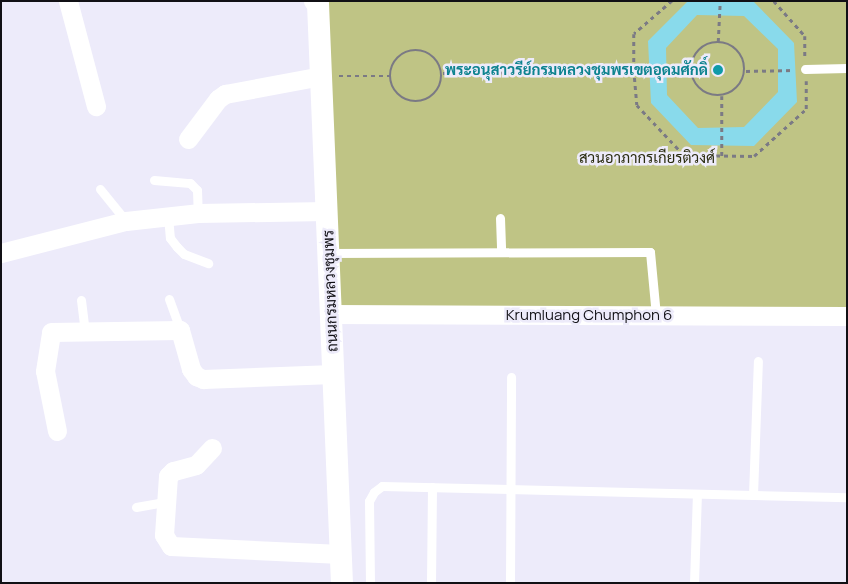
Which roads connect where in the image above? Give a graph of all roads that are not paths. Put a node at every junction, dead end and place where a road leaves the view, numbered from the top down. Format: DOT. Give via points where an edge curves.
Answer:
graph roads {
  1 [pos="68,1"];
  2 [pos="318,2"];
  3 [pos="847,68"];
  4 [pos="805,70"];
  5 [pos="321,76"];
  6 [pos="96,106"];
  7 [pos="188,138"];
  8 [pos="154,180"];
  9 [pos="100,189"];
  10 [pos="327,211"];
  11 [pos="198,212"];
  12 [pos="168,216"];
  13 [pos="500,218"];
  14 [pos="126,221"];
  15 [pos="501,252"];
  16 [pos="1,253"];
  17 [pos="328,253"];
  18 [pos="208,263"];
  19 [pos="169,299"];
  20 [pos="81,300"];
  21 [pos="331,314"];
  22 [pos="656,315"];
  23 [pos="847,316"];
  24 [pos="180,330"];
  25 [pos="85,331"];
  26 [pos="758,361"];
  27 [pos="334,374"];
  28 [pos="511,377"];
  29 [pos="56,431"];
  30 [pos="212,448"];
  31 [pos="432,486"];
  32 [pos="510,490"];
  33 [pos="697,494"];
  34 [pos="753,495"];
  35 [pos="847,497"];
  36 [pos="165,502"];
  37 [pos="136,506"];
  38 [pos="341,554"];
  39 [pos="342,583"];
  40 [pos="370,583"];
  41 [pos="431,583"];
  42 [pos="510,583"];
  43 [pos="694,583"];
  1 -- 6 [label="street"];
  2 -- 5 [label="street, ถนนกรมหลวงชุมพร"];
  3 -- 4 [label="lane"];
  5 -- 7 [label="street" via="225,94"];
  5 -- 10 [label="street, ถนนกรมหลวงชุมพร"];
  8 -- 11 [label="lane" via="190,183 197,190"];
  9 -- 14 [label="lane"];
  10 -- 11 [label="street"];
  10 -- 17 [label="street, ถนนกรมหลวงชุมพร"];
  11 -- 12 [label="street"];
  12 -- 14 [label="street"];
  12 -- 18 [label="lane" via="170,238 177,247 184,254"];
  13 -- 15 [label="lane"];
  14 -- 16 [label="street"];
  15 -- 17 [label="lane"];
  15 -- 22 [label="lane" via="650,252"];
  17 -- 21 [label="street, ถนนกรมหลวงชุมพร"];
  19 -- 24 [label="lane"];
  20 -- 25 [label="lane"];
  21 -- 22 [label="street, Krumluang Chumphon 6"];
  21 -- 27 [label="street, ถนนกรมหลวงชุมพร"];
  22 -- 23 [label="street, Krumluang Chumphon 6"];
  24 -- 25 [label="street"];
  24 -- 27 [label="street" via="191,369 203,379"];
  25 -- 29 [label="street" via="50,332 45,371"];
  26 -- 34 [label="lane"];
  27 -- 38 [label="street, ถนนกรมหลวงชุมพร"];
  28 -- 32 [label="lane"];
  30 -- 36 [label="street" via="196,465 173,470 168,476"];
  31 -- 32 [label="lane"];
  31 -- 40 [label="lane" via="382,486 374,492 369,501"];
  31 -- 41 [label="lane"];
  32 -- 33 [label="lane"];
  32 -- 42 [label="lane"];
  33 -- 34 [label="lane"];
  33 -- 43 [label="lane"];
  34 -- 35 [label="lane"];
  36 -- 37 [label="lane"];
  36 -- 38 [label="street" via="164,535 171,546"];
  38 -- 39 [label="street, ถนนกรมหลวงชุมพร"];
}
